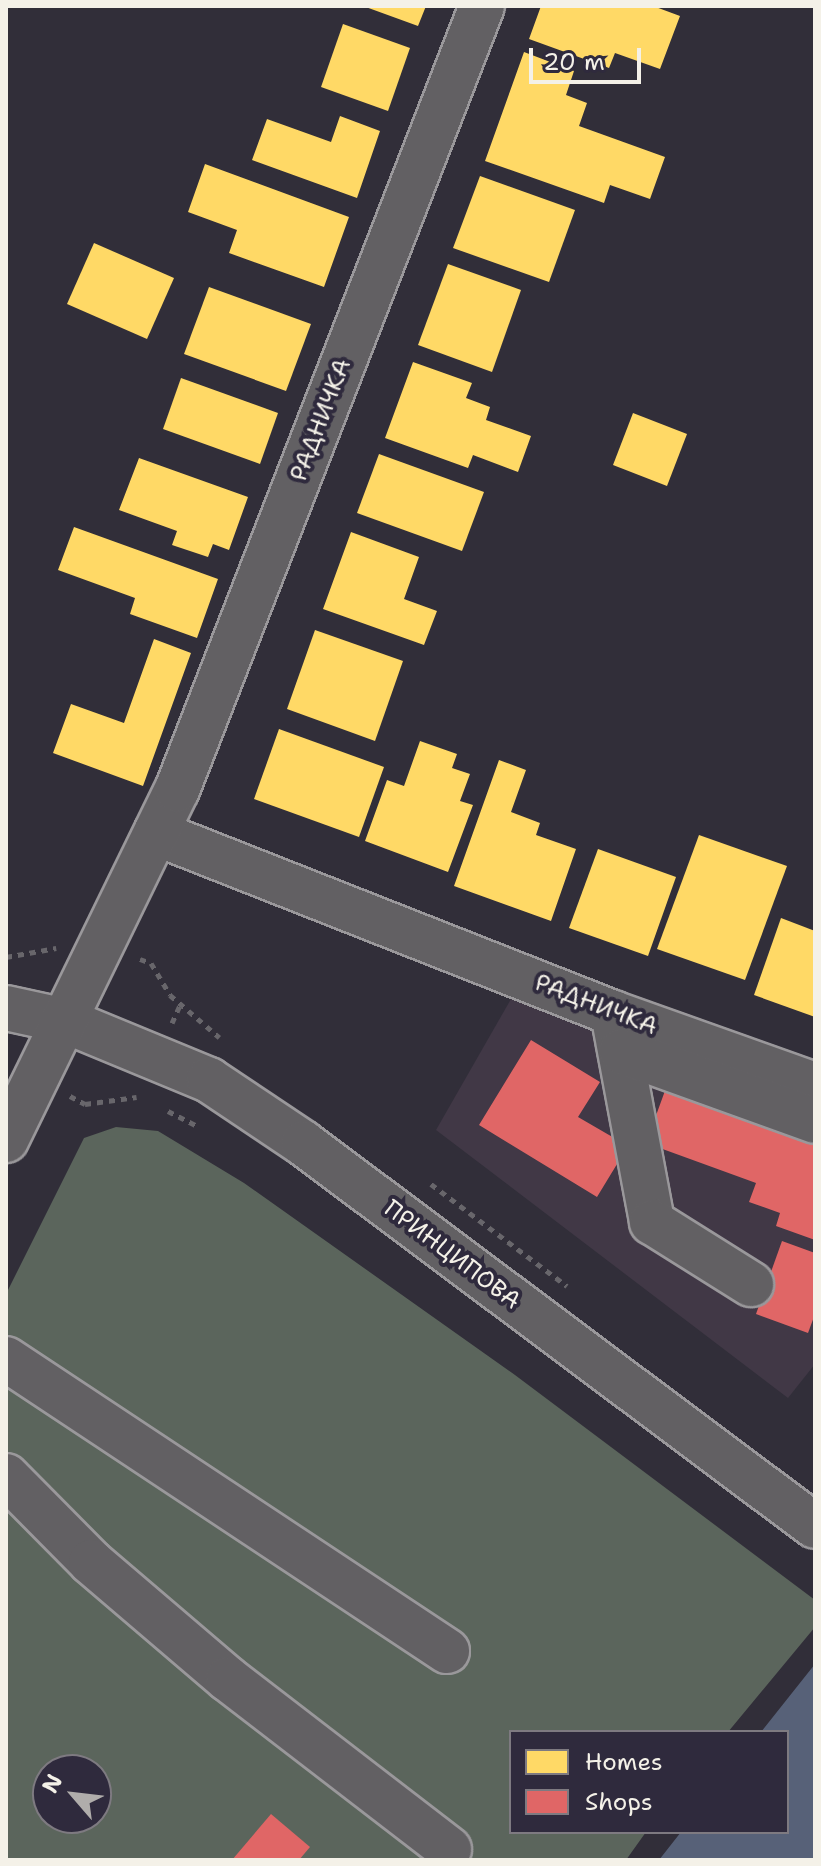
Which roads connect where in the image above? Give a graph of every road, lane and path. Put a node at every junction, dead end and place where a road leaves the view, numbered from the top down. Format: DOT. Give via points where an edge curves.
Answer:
graph roads {
  1 [pos="482,6"];
  2 [pos="156,833"];
  3 [pos="6,1008"];
  4 [pos="66,1021"];
  5 [pos="617,1032"];
  6 [pos="815,1085"];
  7 [pos="815,1121"];
  8 [pos="6,1140"];
  9 [pos="751,1284"];
  10 [pos="6,1359"];
  11 [pos="6,1476"];
  12 [pos="815,1526"];
  13 [pos="447,1651"];
  14 [pos="449,1849"];
  1 -- 2 [label="street, РАДНИЧКА"];
  2 -- 4 [label="street, РАДНИЧКА"];
  2 -- 5 [label="street, РАДНИЧКА"];
  3 -- 4 [label="street, ПРИНЦИПОВА"];
  4 -- 8 [label="street, РАДНИЧКА"];
  4 -- 12 [label="street, ПРИНЦИПОВА" via="157,1056 256,1110"];
  5 -- 6 [label="street, РАДНИЧКА"];
  5 -- 7 [label="street"];
  5 -- 9 [label="street" via="652,1222"];
  10 -- 13 [label="street"];
  11 -- 14 [label="street" via="91,1562 228,1679"];
}
